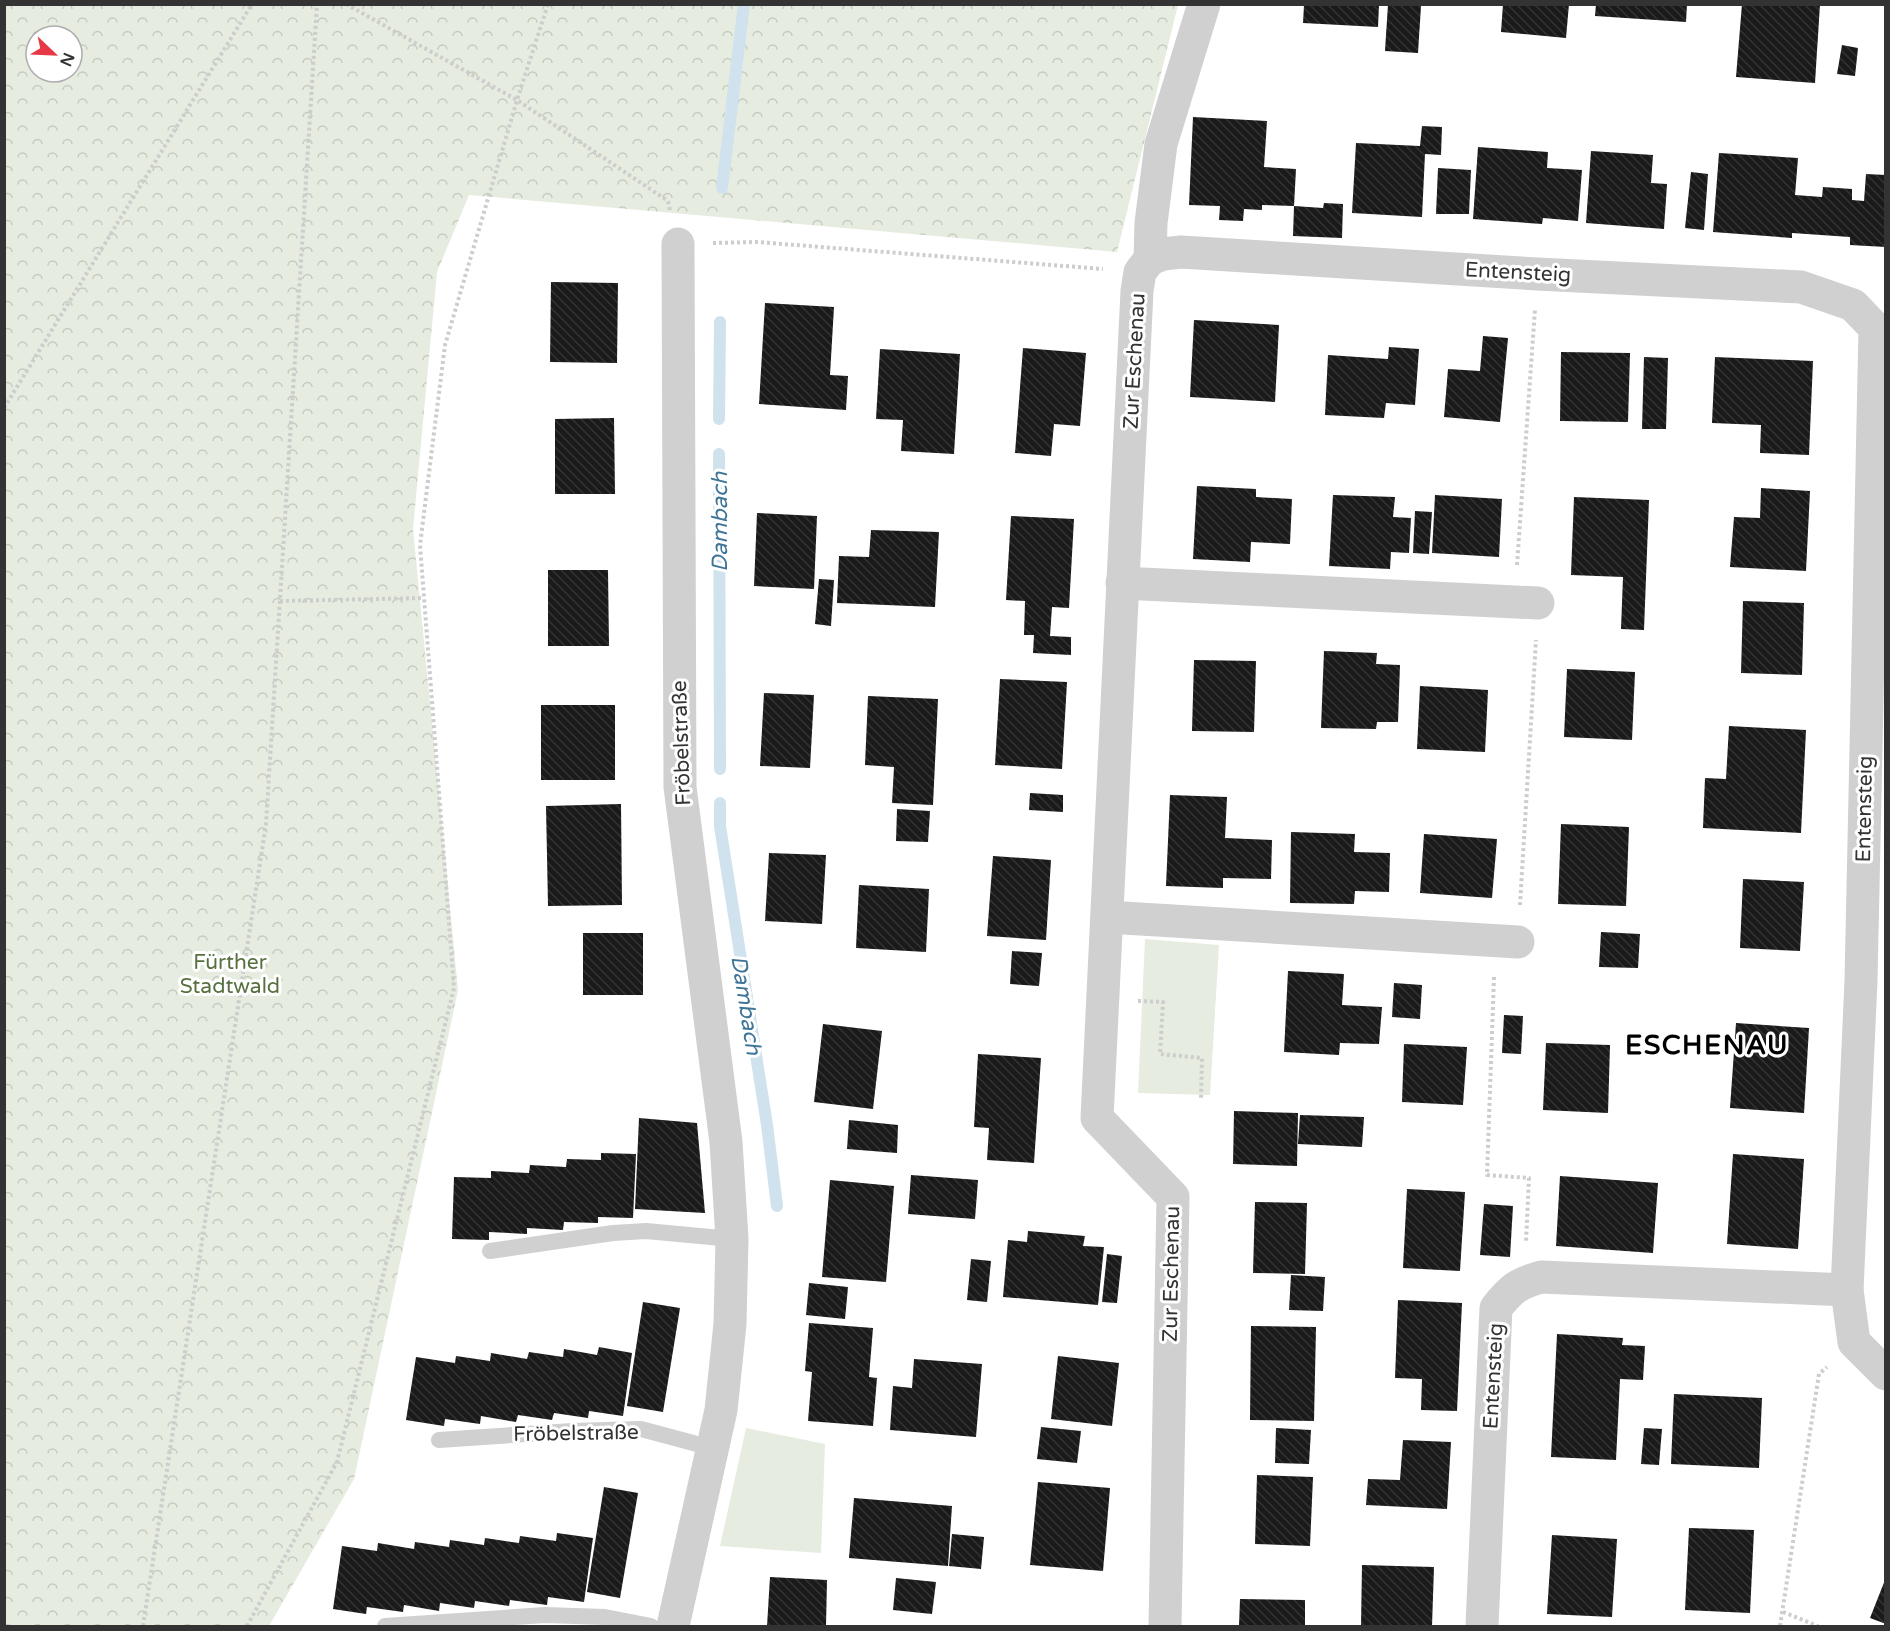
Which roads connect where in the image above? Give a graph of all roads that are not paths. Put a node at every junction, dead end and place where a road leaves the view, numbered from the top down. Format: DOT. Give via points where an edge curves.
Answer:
graph roads {
  1 [pos="1204,4"];
  2 [pos="678,244"];
  3 [pos="1145,265"];
  4 [pos="1880,323"];
  5 [pos="1122,583"];
  6 [pos="1527,602"];
  7 [pos="1107,917"];
  8 [pos="1507,941"];
  9 [pos="732,1239"];
  10 [pos="490,1251"];
  11 [pos="1847,1290"];
  12 [pos="1886,1374"];
  13 [pos="439,1440"];
  14 [pos="712,1448"];
  15 [pos="385,1626"];
  16 [pos="651,1626"];
  17 [pos="673,1626"];
  18 [pos="1165,1626"];
  19 [pos="1482,1626"];
  1 -- 3 [label="street, Zur Eschenau" via="1161,144"];
  2 -- 9 [label="street, Fröbelstraße" via="680,787 726,1142"];
  3 -- 4 [label="street, Entensteig" via="1163,254 1180,252 1801,287 1853,305"];
  3 -- 5 [label="street, Zur Eschenau" via="1137,291"];
  4 -- 11 [label="street, Entensteig"];
  5 -- 6 [label="street"];
  5 -- 7 [label="street, Zur Eschenau"];
  7 -- 8 [label="street"];
  7 -- 18 [label="street, Zur Eschenau" via="1097,1118 1173,1197"];
  9 -- 10 [label="lane" via="624,1232"];
  9 -- 14 [label="street, Fröbelstraße" via="730,1324 721,1410"];
  11 -- 12 [label="street, Entensteig" via="1854,1342"];
  11 -- 19 [label="street, Entensteig" via="1540,1277 1509,1291 1496,1308"];
  13 -- 14 [label="lane, Fröbelstraße" via="641,1429"];
  14 -- 17 [label="street, Fröbelstraße"];
  15 -- 16 [label="lane" via="545,1615 604,1617"];
}
